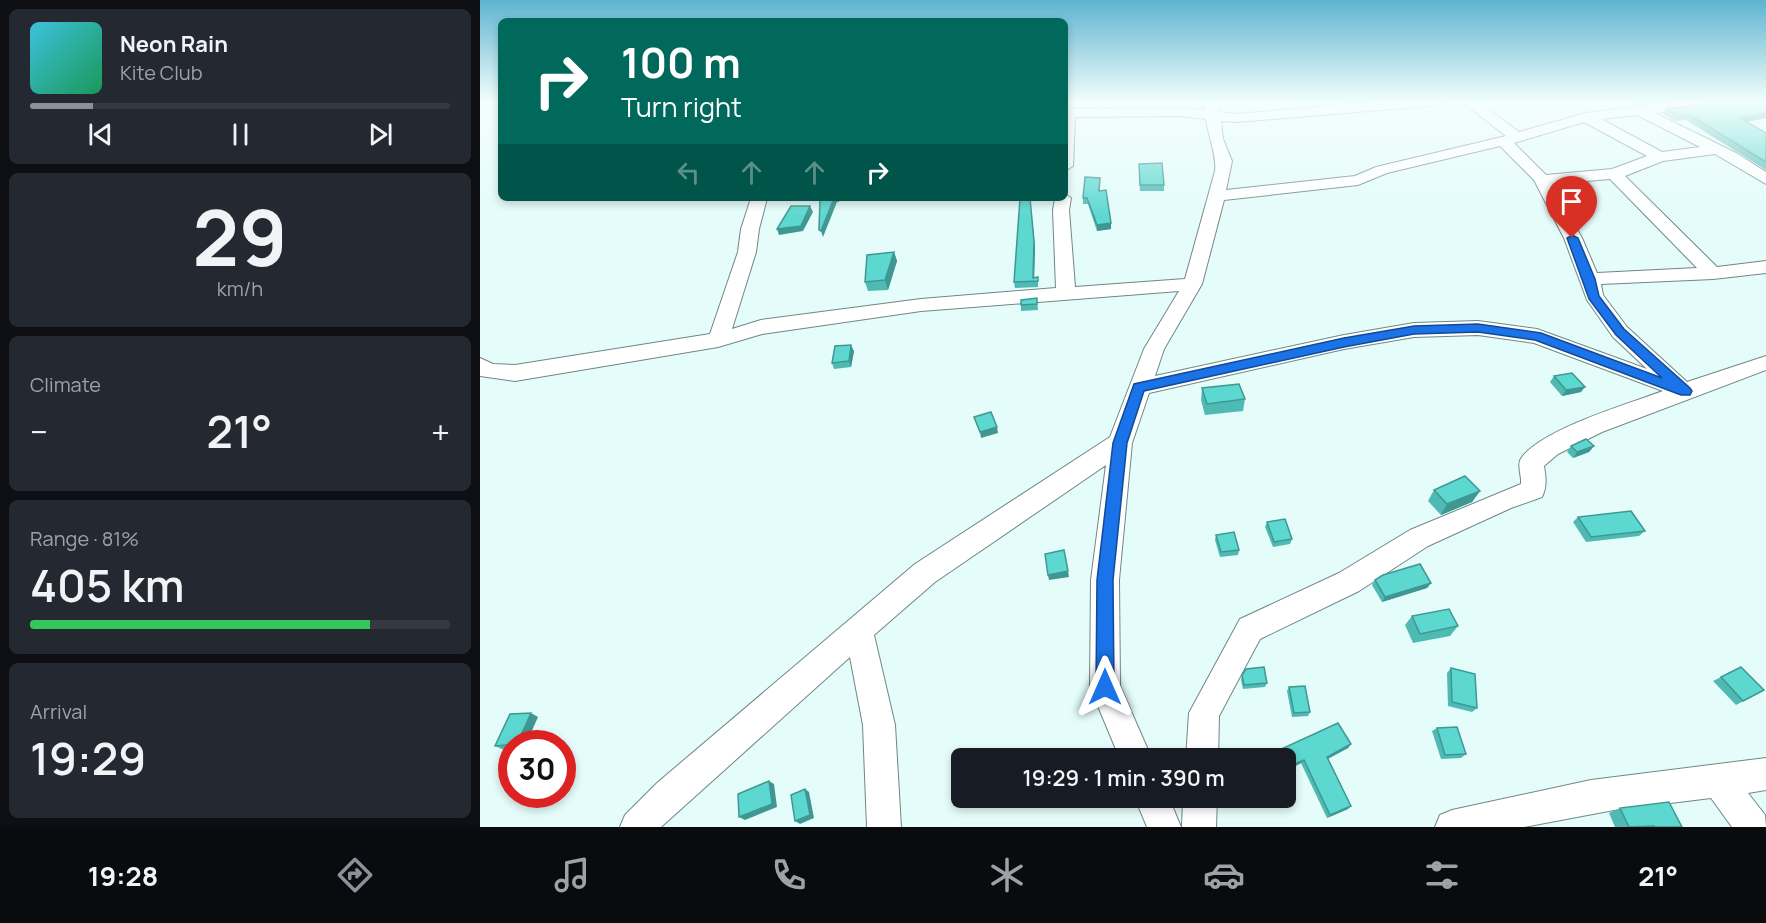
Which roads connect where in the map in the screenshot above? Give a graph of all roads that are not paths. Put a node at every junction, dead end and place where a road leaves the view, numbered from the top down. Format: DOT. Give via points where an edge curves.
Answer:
graph roads {
  1 [pos="1510,139"];
  2 [pos="1216,140"];
  3 [pos="1508,140"];
  4 [pos="1628,140"];
  5 [pos="1698,140"];
  6 [pos="1717,149"];
  7 [pos="1660,157"];
  8 [pos="1614,174"];
  9 [pos="1766,178"];
  10 [pos="1542,180"];
  11 [pos="1216,196"];
  12 [pos="758,201"];
  13 [pos="1062,201"];
  14 [pos="1766,267"];
  15 [pos="1713,273"];
  16 [pos="1590,279"];
  17 [pos="1193,284"];
  18 [pos="1066,294"];
  19 [pos="718,340"];
  20 [pos="1766,363"];
  21 [pos="480,365"];
  22 [pos="1139,387"];
  23 [pos="1685,391"];
  24 [pos="1120,443"];
  25 [pos="859,630"];
  26 [pos="1131,748"];
  27 [pos="1202,748"];
  28 [pos="1766,774"];
  29 [pos="1719,782"];
  30 [pos="1156,808"];
  31 [pos="1200,808"];
  32 [pos="637,827"];
  33 [pos="884,827"];
  34 [pos="1164,827"];
  35 [pos="1199,827"];
  36 [pos="1452,827"];
  37 [pos="1753,827"];
  1 -- 10 [label="street"];
  2 -- 11 [label="street" via="1224,161"];
  3 -- 11 [label="street" via="1382,170 1358,180"];
  4 -- 7 [label="street"];
  5 -- 6 [label="street"];
  6 -- 7 [label="street"];
  6 -- 9 [label="street"];
  7 -- 8 [label="street"];
  8 -- 10 [label="street"];
  8 -- 15 [label="street"];
  10 -- 16 [label="street" via="1561,212"];
  11 -- 17 [label="street"];
  12 -- 19 [label="street" via="747,252"];
  13 -- 18 [label="street"];
  14 -- 15 [label="street"];
  15 -- 16 [label="street"];
  16 -- 23 [label="street" via="1594,296 1620,332"];
  17 -- 18 [label="street"];
  17 -- 22 [label="street" via="1155,349"];
  18 -- 19 [label="street" via="887,310 761,327"];
  19 -- 21 [label="street" via="515,373 488,371"];
  20 -- 23 [label="street"];
  22 -- 23 [label="street" via="1344,342 1414,330 1478,328 1537,336"];
  22 -- 24 [label="street"];
  23 -- 27 [label="street" via="1550,447 1531,463 1533,490 1419,538 1349,582 1250,629 1204,713"];
  24 -- 25 [label="street" via="925,573"];
  24 -- 26 [label="street" via="1105,580 1105,687"];
  25 -- 32 [label="street"];
  25 -- 33 [label="street" via="879,725"];
  28 -- 29 [label="street"];
  29 -- 36 [label="street" via="1637,790"];
  29 -- 37 [label="street"];
  30 -- 34 [label="street"];
  31 -- 35 [label="street"];
}
